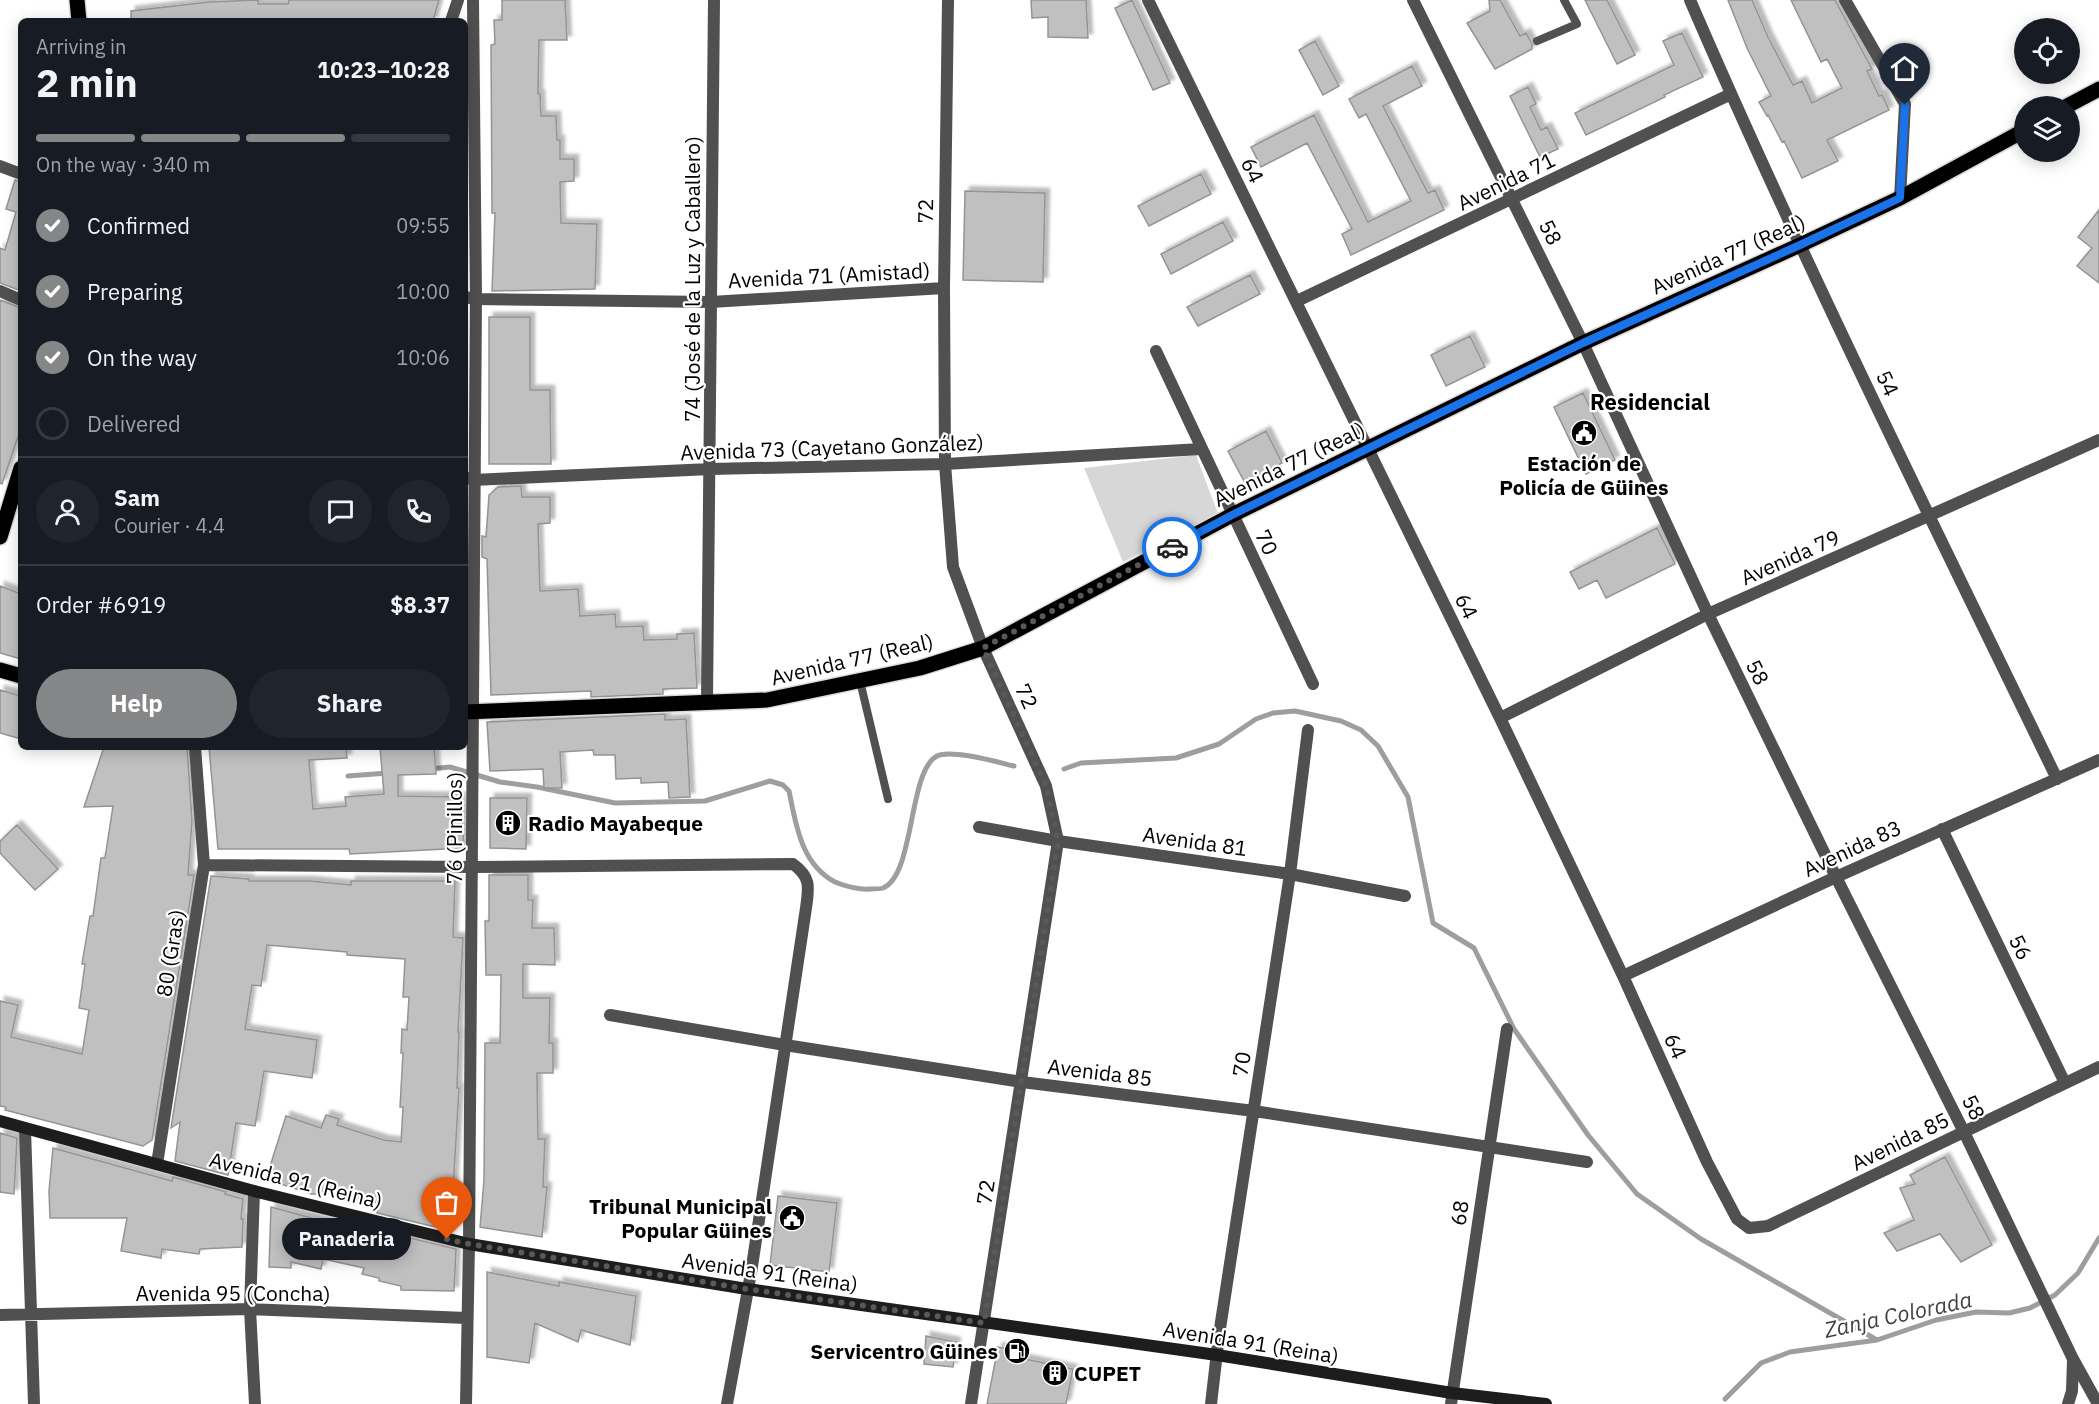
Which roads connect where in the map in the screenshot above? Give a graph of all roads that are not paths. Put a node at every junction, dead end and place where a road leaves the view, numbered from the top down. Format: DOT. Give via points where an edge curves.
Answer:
graph roads {
  1 [pos="77,0"];
  2 [pos="458,0"];
  3 [pos="473,0"];
  4 [pos="714,0"];
  5 [pos="948,0"];
  6 [pos="1148,0"];
  7 [pos="1413,0"];
  8 [pos="1564,0"];
  9 [pos="1690,0"];
  10 [pos="1845,0"];
  11 [pos="79,18"];
  12 [pos="452,18"];
  13 [pos="1538,42"];
  14 [pos="2099,89"];
  15 [pos="1731,94"];
  16 [pos="2080,99"];
  17 [pos="2014,136"];
  18 [pos="0,166"];
  19 [pos="18,173"];
  20 [pos="1900,198"];
  21 [pos="1513,199"];
  22 [pos="1800,245"];
  23 [pos="944,288"];
  24 [pos="0,291"];
  25 [pos="470,298"];
  26 [pos="18,299"];
  27 [pos="711,302"];
  28 [pos="1297,302"];
  29 [pos="1583,343"];
  30 [pos="1156,351"];
  31 [pos="2099,440"];
  32 [pos="1368,448"];
  33 [pos="1201,449"];
  34 [pos="945,464"];
  35 [pos="710,469"];
  36 [pos="18,478"];
  37 [pos="469,478"];
  38 [pos="1232,515"];
  39 [pos="1930,517"];
  40 [pos="0,537"];
  41 [pos="1708,614"];
  42 [pos="983,648"];
  43 [pos="0,669"];
  44 [pos="18,675"];
  45 [pos="860,681"];
  46 [pos="1313,684"];
  47 [pos="707,702"];
  48 [pos="469,712"];
  49 [pos="1500,718"];
  50 [pos="1308,730"];
  51 [pos="195,750"];
  52 [pos="2099,759"];
  53 [pos="2057,779"];
  54 [pos="888,799"];
  55 [pos="979,827"];
  56 [pos="1942,829"];
  57 [pos="1058,842"];
  58 [pos="204,866"];
  59 [pos="473,867"];
  60 [pos="1290,874"];
  61 [pos="1836,877"];
  62 [pos="1405,896"];
  63 [pos="1623,976"];
  64 [pos="610,1014"];
  65 [pos="1507,1029"];
  66 [pos="785,1045"];
  67 [pos="2099,1067"];
  68 [pos="1022,1082"];
  69 [pos="2065,1083"];
  70 [pos="1254,1111"];
  71 [pos="0,1121"];
  72 [pos="25,1129"];
  73 [pos="1964,1132"];
  74 [pos="1488,1148"];
  75 [pos="1587,1162"];
  76 [pos="157,1164"];
  77 [pos="254,1191"];
  78 [pos="1749,1228"];
  79 [pos="469,1244"];
  80 [pos="747,1289"];
  81 [pos="250,1309"];
  82 [pos="32,1314"];
  83 [pos="0,1315"];
  84 [pos="466,1318"];
  85 [pos="984,1323"];
  86 [pos="1217,1355"];
  87 [pos="2073,1359"];
  88 [pos="1452,1398"];
  89 [pos="34,1404"];
  90 [pos="255,1404"];
  91 [pos="466,1404"];
  92 [pos="727,1404"];
  93 [pos="971,1404"];
  94 [pos="1211,1404"];
  95 [pos="1546,1404"];
  96 [pos="2068,1404"];
  97 [pos="2098,1404"];
  1 -- 11 [label="main road"];
  2 -- 12 [label="street"];
  3 -- 25 [label="street, 76 (Pinillos)"];
  4 -- 27 [label="street, 74 (José de la Luz y Caballero)"];
  5 -- 23 [label="street, 72"];
  6 -- 28 [label="street, 64"];
  7 -- 21 [label="street, 58"];
  8 -- 13 [label="lane" via="1577,24"];
  9 -- 15 [label="street, 54"];
  10 -- 20 [label="street" via="1905,105"];
  14 -- 16 [label="main road"];
  15 -- 21 [label="street, Avenida 71"];
  15 -- 22 [label="street, 54"];
  17 -- 20 [label="main road, Avenida 77 (Real)"];
  18 -- 19 [label="street"];
  20 -- 22 [label="main road, Avenida 77 (Real)"];
  21 -- 28 [label="street, Avenida 71"];
  21 -- 29 [label="street, 58"];
  22 -- 29 [label="main road, Avenida 77 (Real)"];
  22 -- 39 [label="street, 54"];
  23 -- 27 [label="street, Avenida 71 (Amistad)"];
  23 -- 34 [label="street, 72"];
  24 -- 26 [label="street"];
  25 -- 27 [label="street, Avenida 71 (Amistad)"];
  25 -- 37 [label="street, 76 (Pinillos)"];
  27 -- 35 [label="street, 74 (José de la Luz y Caballero)"];
  28 -- 32 [label="street, 64"];
  29 -- 32 [label="main road, Avenida 77 (Real)"];
  29 -- 41 [label="street, 58"];
  30 -- 33 [label="street, 70"];
  31 -- 39 [label="street, Avenida 79"];
  32 -- 38 [label="main road, Avenida 77 (Real)"];
  32 -- 49 [label="street, 64"];
  33 -- 34 [label="street, Avenida 73 (Cayetano González)"];
  33 -- 38 [label="street, 70"];
  34 -- 35 [label="street, Avenida 73 (Cayetano González)"];
  34 -- 42 [label="street, 72" via="953,567"];
  35 -- 37 [label="street, Avenida 73 (Cayetano González)"];
  35 -- 47 [label="street, 74 (José de la Luz y Caballero)"];
  36 -- 40 [label="main road"];
  37 -- 48 [label="street, 76 (Pinillos)"];
  38 -- 42 [label="main road, Avenida 77 (Real)"];
  38 -- 46 [label="street, 70"];
  39 -- 41 [label="street, Avenida 79"];
  39 -- 53 [label="street, 54"];
  41 -- 49 [label="street, Avenida 79"];
  41 -- 61 [label="street, 58"];
  42 -- 45 [label="main road, Avenida 77 (Real)"];
  42 -- 57 [label="street, 72" via="1046,786"];
  43 -- 44 [label="main road"];
  45 -- 47 [label="main road, Avenida 77 (Real)" via="767,700"];
  45 -- 54 [label="lane"];
  47 -- 48 [label="main road, Avenida 77 (Real)"];
  48 -- 59 [label="street, 76 (Pinillos)" via="474,772"];
  49 -- 63 [label="street, 64"];
  50 -- 60 [label="street, 70"];
  51 -- 58 [label="street, 80 (Gras)"];
  52 -- 53 [label="street, Avenida 83"];
  53 -- 56 [label="street, Avenida 83"];
  55 -- 57 [label="street, Avenida 81"];
  56 -- 61 [label="street, Avenida 83"];
  56 -- 69 [label="street, 56"];
  57 -- 60 [label="street, Avenida 81"];
  57 -- 68 [label="street, 72"];
  58 -- 59 [label="street"];
  58 -- 76 [label="street, 80 (Gras)"];
  59 -- 66 [label="street" via="793,864 804,872 809,888"];
  59 -- 79 [label="street, 76 (Pinillos)"];
  60 -- 62 [label="street, Avenida 81"];
  60 -- 70 [label="street, 70"];
  61 -- 63 [label="street, Avenida 83"];
  61 -- 73 [label="street, 58"];
  63 -- 78 [label="street, 64" via="1707,1162 1737,1219"];
  64 -- 66 [label="street, Avenida 85"];
  65 -- 74 [label="street, 68"];
  66 -- 68 [label="street, Avenida 85"];
  66 -- 80 [label="street"];
  67 -- 69 [label="street, Avenida 85"];
  68 -- 70 [label="street, Avenida 85"];
  68 -- 85 [label="street, 72"];
  69 -- 73 [label="street, Avenida 85"];
  70 -- 74 [label="street, Avenida 85"];
  70 -- 86 [label="street, 70"];
  71 -- 72 [label="main road, Avenida 91 (Reina)"];
  72 -- 76 [label="main road, Avenida 91 (Reina)"];
  72 -- 82 [label="street"];
  73 -- 78 [label="street, Avenida 85" via="1768,1226"];
  73 -- 87 [label="street, 58"];
  74 -- 75 [label="street, Avenida 85"];
  74 -- 88 [label="street, 68"];
  76 -- 77 [label="main road, Avenida 91 (Reina)"];
  77 -- 79 [label="main road, Avenida 91 (Reina)"];
  77 -- 81 [label="street"];
  79 -- 80 [label="main road, Avenida 91 (Reina)"];
  79 -- 84 [label="street, 76 (Pinillos)"];
  80 -- 85 [label="main road, Avenida 91 (Reina)"];
  80 -- 92 [label="street"];
  81 -- 82 [label="street, Avenida 95 (Concha)"];
  81 -- 84 [label="street, Avenida 95 (Concha)"];
  81 -- 90 [label="street"];
  82 -- 83 [label="street, Avenida 95 (Concha)"];
  82 -- 89 [label="street"];
  84 -- 91 [label="street, 76 (Pinillos)"];
  85 -- 86 [label="main road, Avenida 91 (Reina)"];
  85 -- 93 [label="street, 72"];
  86 -- 88 [label="main road, Avenida 91 (Reina)"];
  86 -- 94 [label="street, 70"];
  87 -- 96 [label="street, 58"];
  87 -- 97 [label="street, 58"];
  88 -- 95 [label="main road, Avenida 91 (Reina)"];
}
